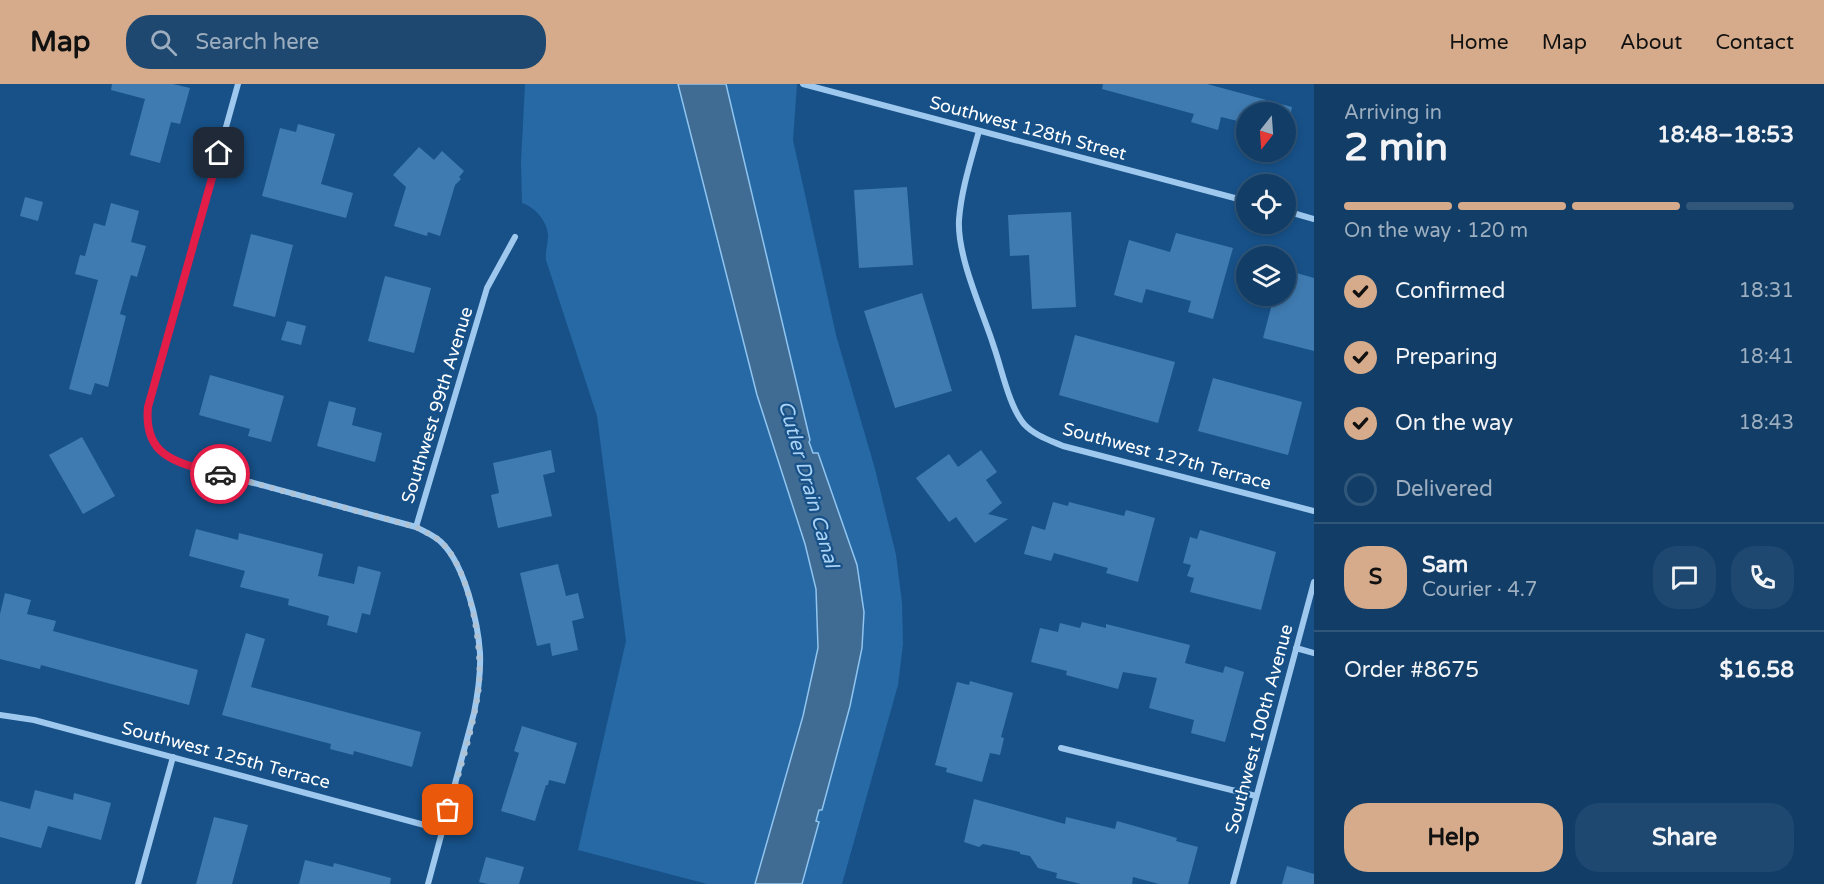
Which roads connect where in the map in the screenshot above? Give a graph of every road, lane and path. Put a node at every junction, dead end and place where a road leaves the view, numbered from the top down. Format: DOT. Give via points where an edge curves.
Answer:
graph roads {
  1 [pos="238,84"];
  2 [pos="802,84"];
  3 [pos="979,131"];
  4 [pos="1236,198"];
  5 [pos="1296,214"];
  6 [pos="1314,219"];
  7 [pos="515,237"];
  8 [pos="1314,511"];
  9 [pos="416,527"];
  10 [pos="1314,582"];
  11 [pos="1296,648"];
  12 [pos="1314,653"];
  13 [pos="0,715"];
  14 [pos="1061,748"];
  15 [pos="173,757"];
  16 [pos="1256,796"];
  17 [pos="443,830"];
  18 [pos="138,884"];
  19 [pos="428,884"];
  20 [pos="1233,884"];
  1 -- 9 [label="street" via="148,407 150,439 161,453 184,464"];
  2 -- 3 [label="street, Southwest 128th Street"];
  3 -- 4 [label="street, Southwest 128th Street"];
  3 -- 8 [label="street, Southwest 127th Terrace" via="959,220 960,237 972,284 1024,424 1063,446"];
  5 -- 6 [label="street"];
  7 -- 9 [label="street, Southwest 99th Avenue" via="487,288"];
  9 -- 17 [label="street, Southwest 99th Avenue" via="442,543 453,558 470,603 480,653 474,713"];
  10 -- 11 [label="street, Southwest 100th Avenue"];
  11 -- 12 [label="street"];
  11 -- 16 [label="street, Southwest 100th Avenue"];
  13 -- 15 [label="street, Southwest 125th Terrace" via="34,720"];
  14 -- 16 [label="street"];
  15 -- 17 [label="street, Southwest 125th Terrace"];
  15 -- 18 [label="street"];
  16 -- 20 [label="street, Southwest 100th Avenue"];
  17 -- 19 [label="street, Southwest 99th Avenue"];
}
